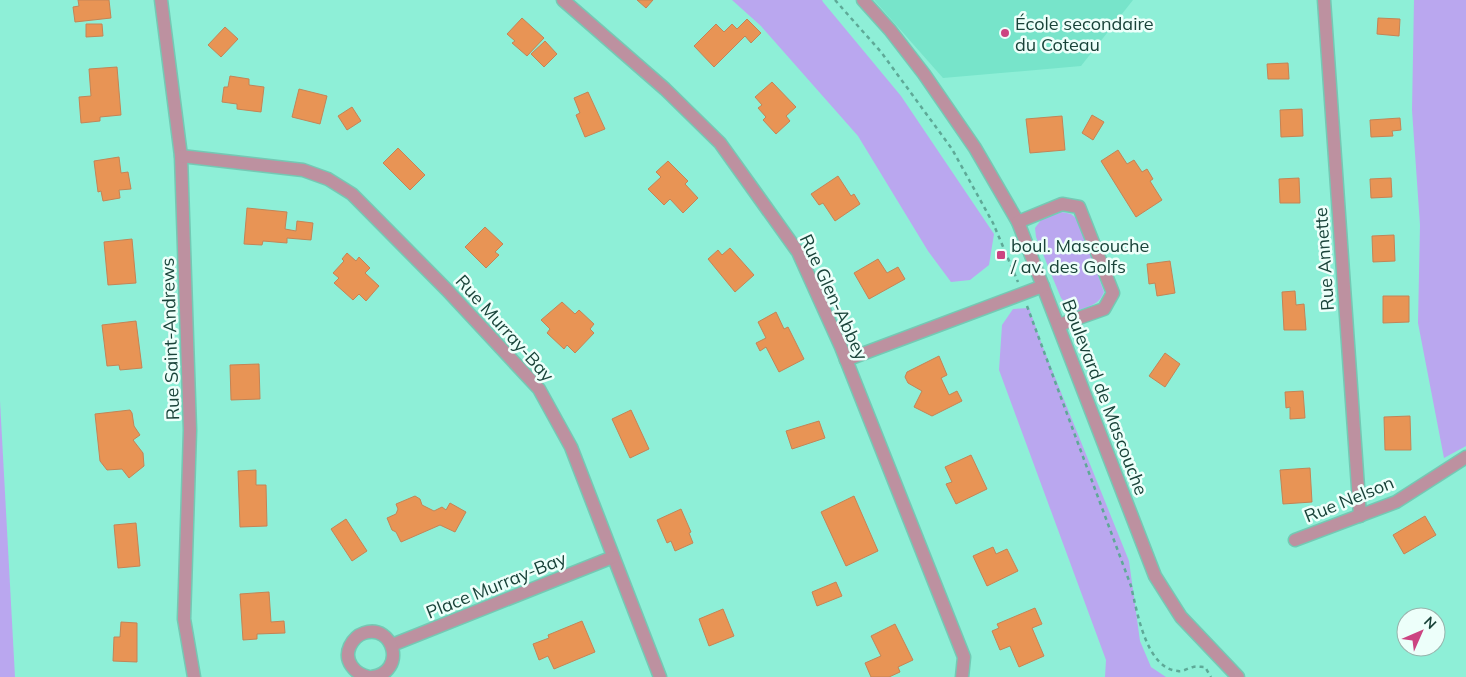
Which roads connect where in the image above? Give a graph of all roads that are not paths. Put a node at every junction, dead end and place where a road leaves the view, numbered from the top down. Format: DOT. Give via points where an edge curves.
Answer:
graph roads {
  1 [pos="161,0"];
  2 [pos="564,0"];
  3 [pos="863,0"];
  4 [pos="1324,0"];
  5 [pos="181,156"];
  6 [pos="1018,222"];
  7 [pos="1042,286"];
  8 [pos="1059,325"];
  9 [pos="846,360"];
  10 [pos="1466,457"];
  11 [pos="1360,516"];
  12 [pos="1295,540"];
  13 [pos="613,557"];
  14 [pos="392,645"];
  15 [pos="194,677"];
  16 [pos="370,677"];
  17 [pos="660,677"];
  18 [pos="962,677"];
  19 [pos="1238,677"];
  1 -- 5 [label="street, Rue Saint-Andrews"];
  2 -- 9 [label="street, Rue Glen-Abbey" via="665,89 720,143 798,252"];
  3 -- 6 [label="street, Boulevard de Mascouche" via="890,30 970,140"];
  4 -- 11 [label="street, Rue Annette"];
  5 -- 13 [label="street, Rue Murray-Bay" via="303,170 328,179 352,194 539,389 571,447"];
  5 -- 15 [label="street, Rue Saint-Andrews" via="190,430 184,619"];
  6 -- 7 [label="street, Boulevard de Mascouche"];
  6 -- 8 [label="street" via="1062,204 1078,207 1113,294 1104,309"];
  7 -- 8 [label="street, Boulevard de Mascouche"];
  7 -- 9 [label="street"];
  8 -- 19 [label="street, Boulevard de Mascouche" via="1155,576 1181,617"];
  9 -- 18 [label="street, Rue Glen-Abbey" via="964,657"];
  10 -- 11 [label="street, Rue Nelson" via="1396,502"];
  11 -- 12 [label="street, Rue Nelson"];
  13 -- 14 [label="street, Place Murray-Bay"];
  13 -- 17 [label="street, Rue Murray-Bay"];
  14 -- 16 [label="street" via="390,667 384,673"];
  14 -- 16 [label="street" via="382,634 368,632 350,644 351,665 356,672"];
}
